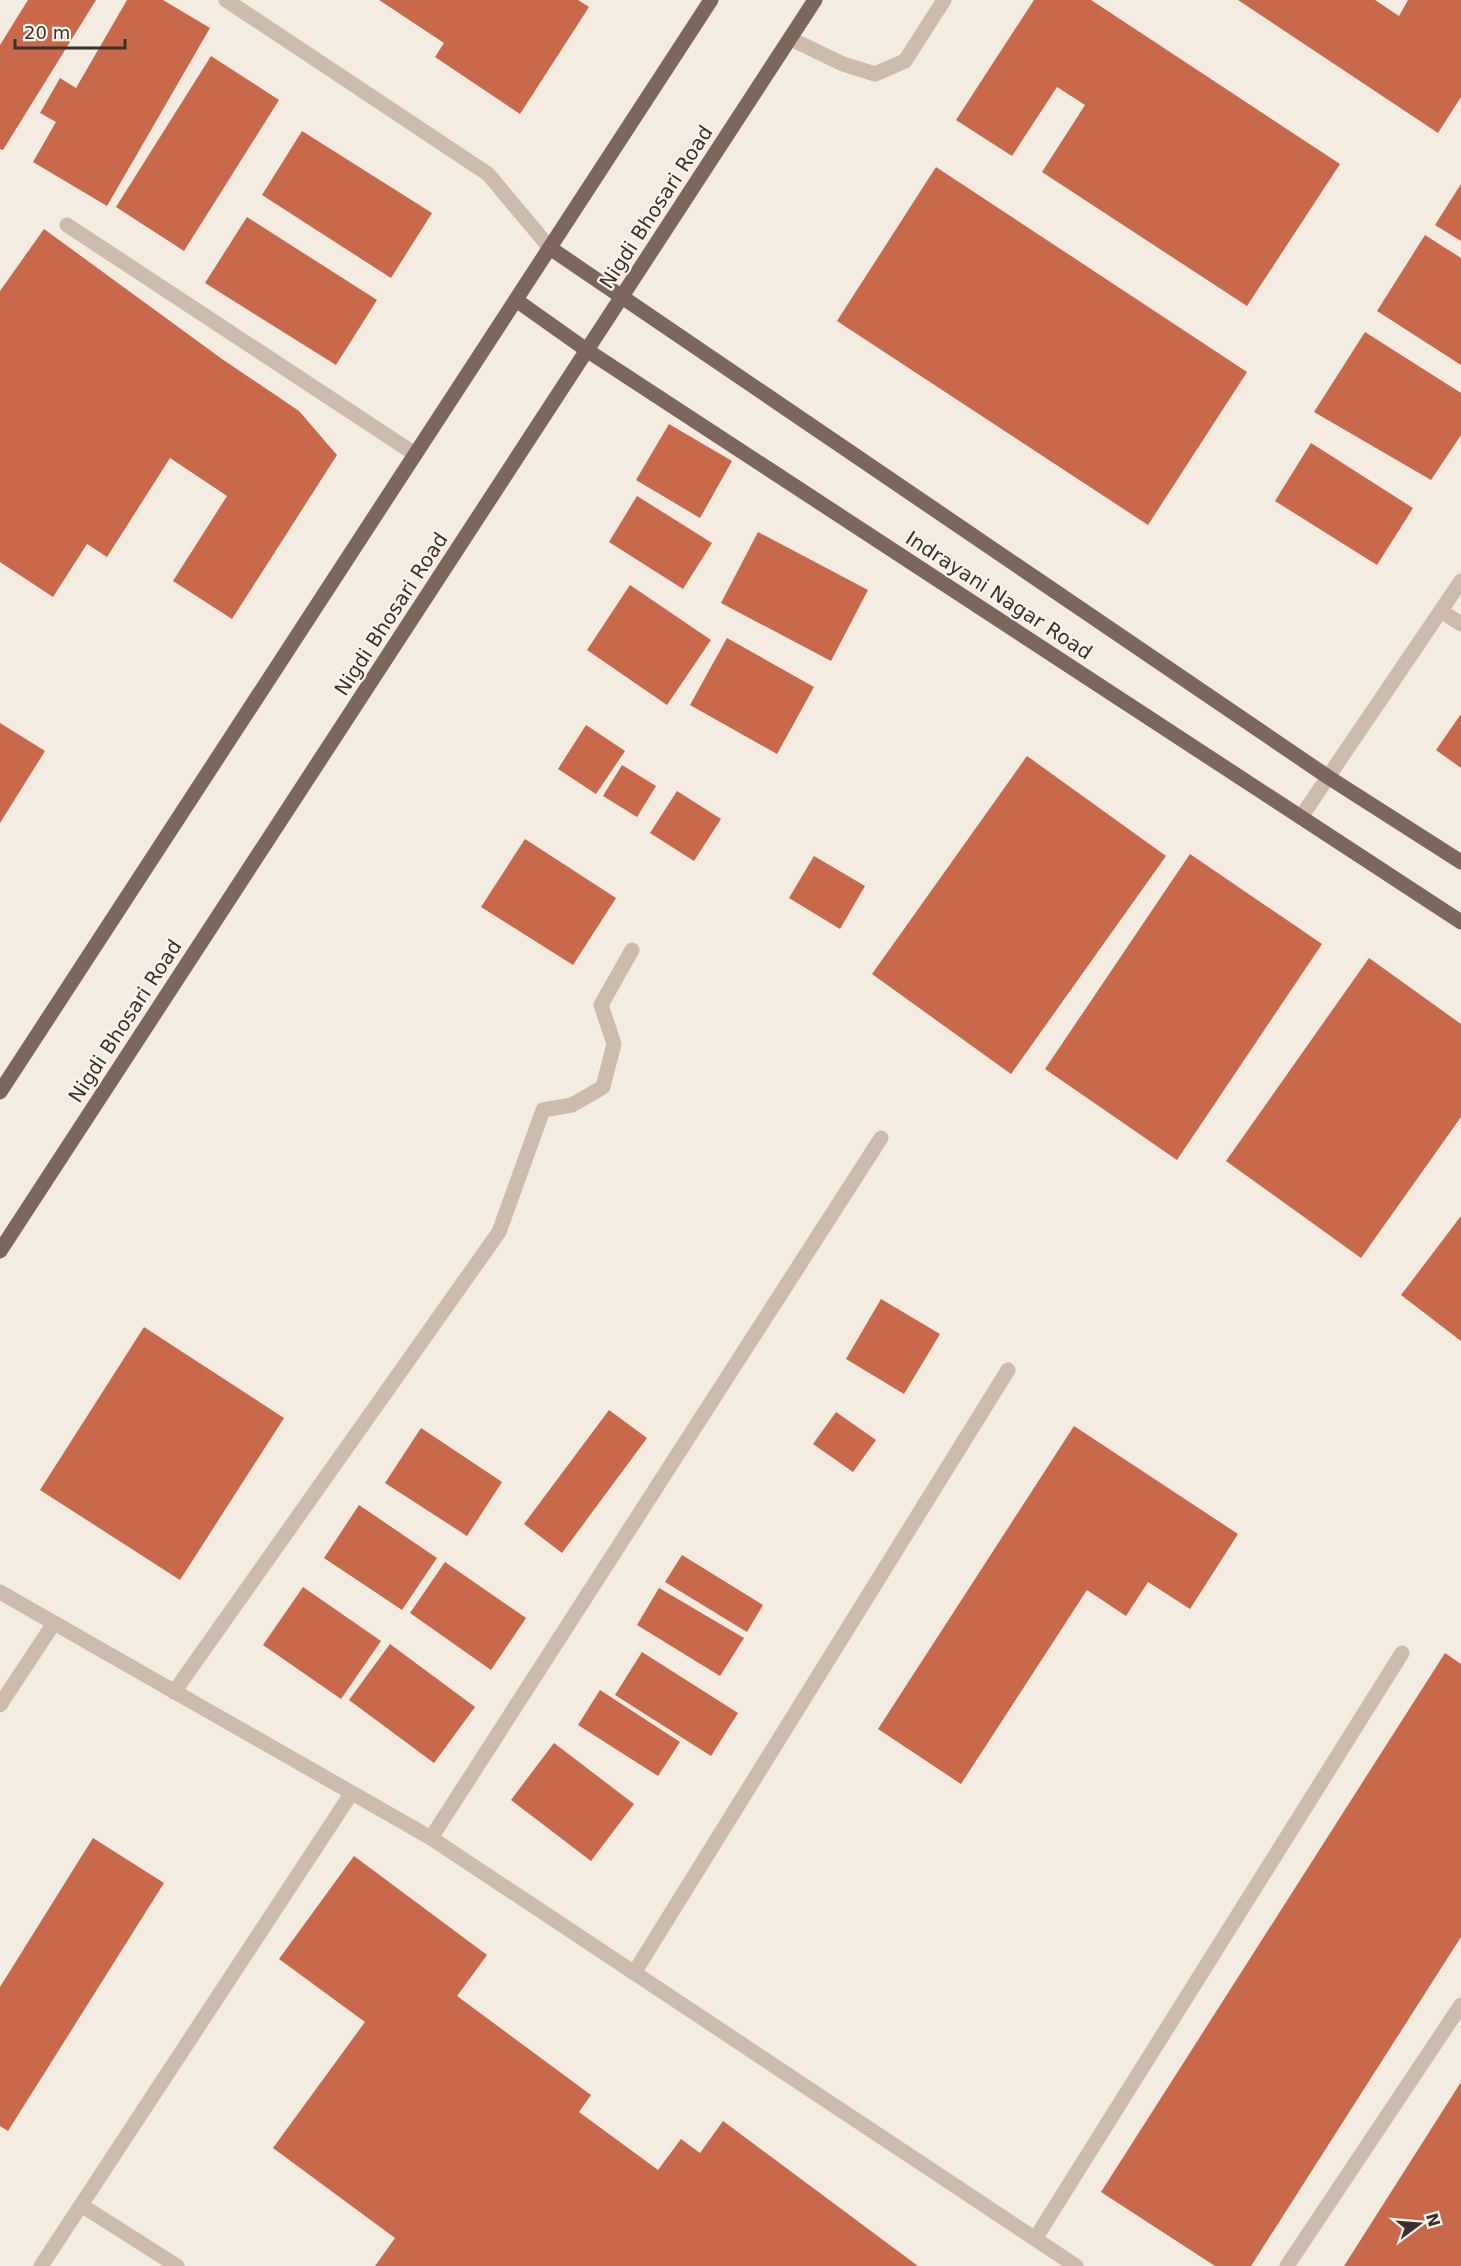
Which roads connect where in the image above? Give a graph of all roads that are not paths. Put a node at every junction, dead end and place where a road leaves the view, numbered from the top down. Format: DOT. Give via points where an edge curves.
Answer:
graph roads {
  1 [pos="226,0"];
  2 [pos="711,0"];
  3 [pos="815,0"];
  4 [pos="944,0"];
  5 [pos="790,39"];
  6 [pos="67,225"];
  7 [pos="550,248"];
  8 [pos="624,297"];
  9 [pos="516,300"];
  10 [pos="588,351"];
  11 [pos="416,454"];
  12 [pos="1461,581"];
  13 [pos="1441,611"];
  14 [pos="1461,624"];
  15 [pos="1328,777"];
  16 [pos="1301,817"];
  17 [pos="1461,862"];
  18 [pos="1461,922"];
  19 [pos="632,950"];
  20 [pos="0,1092"];
  21 [pos="881,1138"];
  22 [pos="0,1251"];
  23 [pos="1008,1370"];
  24 [pos="0,1592"];
  25 [pos="54,1623"];
  26 [pos="1402,1653"];
  27 [pos="174,1692"];
  28 [pos="0,1705"];
  29 [pos="351,1794"];
  30 [pos="431,1838"];
  31 [pos="634,1973"];
  32 [pos="1461,2005"];
  33 [pos="81,2205"];
  34 [pos="1035,2239"];
  35 [pos="41,2266"];
  36 [pos="177,2266"];
  37 [pos="1076,2266"];
  38 [pos="1287,2266"];
  1 -- 7 [label="lane" via="488,174"];
  2 -- 7 [label="main road"];
  3 -- 5 [label="main road, Nigdi Bhosari Road"];
  4 -- 5 [label="lane" via="905,61 875,74"];
  5 -- 8 [label="main road, Nigdi Bhosari Road"];
  6 -- 11 [label="lane"];
  7 -- 8 [label="main road, Indrayani Nagar Road"];
  7 -- 9 [label="main road"];
  8 -- 10 [label="main road, Nigdi Bhosari Road"];
  8 -- 15 [label="main road, Indrayani Nagar Road"];
  9 -- 10 [label="main road, Indrayani Nagar Road"];
  9 -- 11 [label="main road"];
  10 -- 16 [label="main road, Indrayani Nagar Road"];
  10 -- 22 [label="main road, Nigdi Bhosari Road"];
  11 -- 20 [label="main road"];
  12 -- 13 [label="lane"];
  13 -- 14 [label="lane"];
  13 -- 15 [label="lane"];
  15 -- 16 [label="lane"];
  15 -- 17 [label="main road, Indrayani Nagar Road"];
  16 -- 18 [label="main road, Indrayani Nagar Road"];
  19 -- 27 [label="lane" via="601,1005 614,1044 603,1087 572,1105 543,1110 499,1232"];
  21 -- 30 [label="lane"];
  23 -- 31 [label="lane"];
  24 -- 25 [label="lane"];
  25 -- 27 [label="lane"];
  25 -- 28 [label="lane"];
  26 -- 34 [label="lane"];
  27 -- 29 [label="lane"];
  29 -- 30 [label="lane"];
  29 -- 33 [label="lane"];
  30 -- 31 [label="lane"];
  31 -- 34 [label="lane"];
  32 -- 38 [label="lane"];
  33 -- 35 [label="lane"];
  33 -- 36 [label="lane"];
  34 -- 37 [label="lane"];
}
